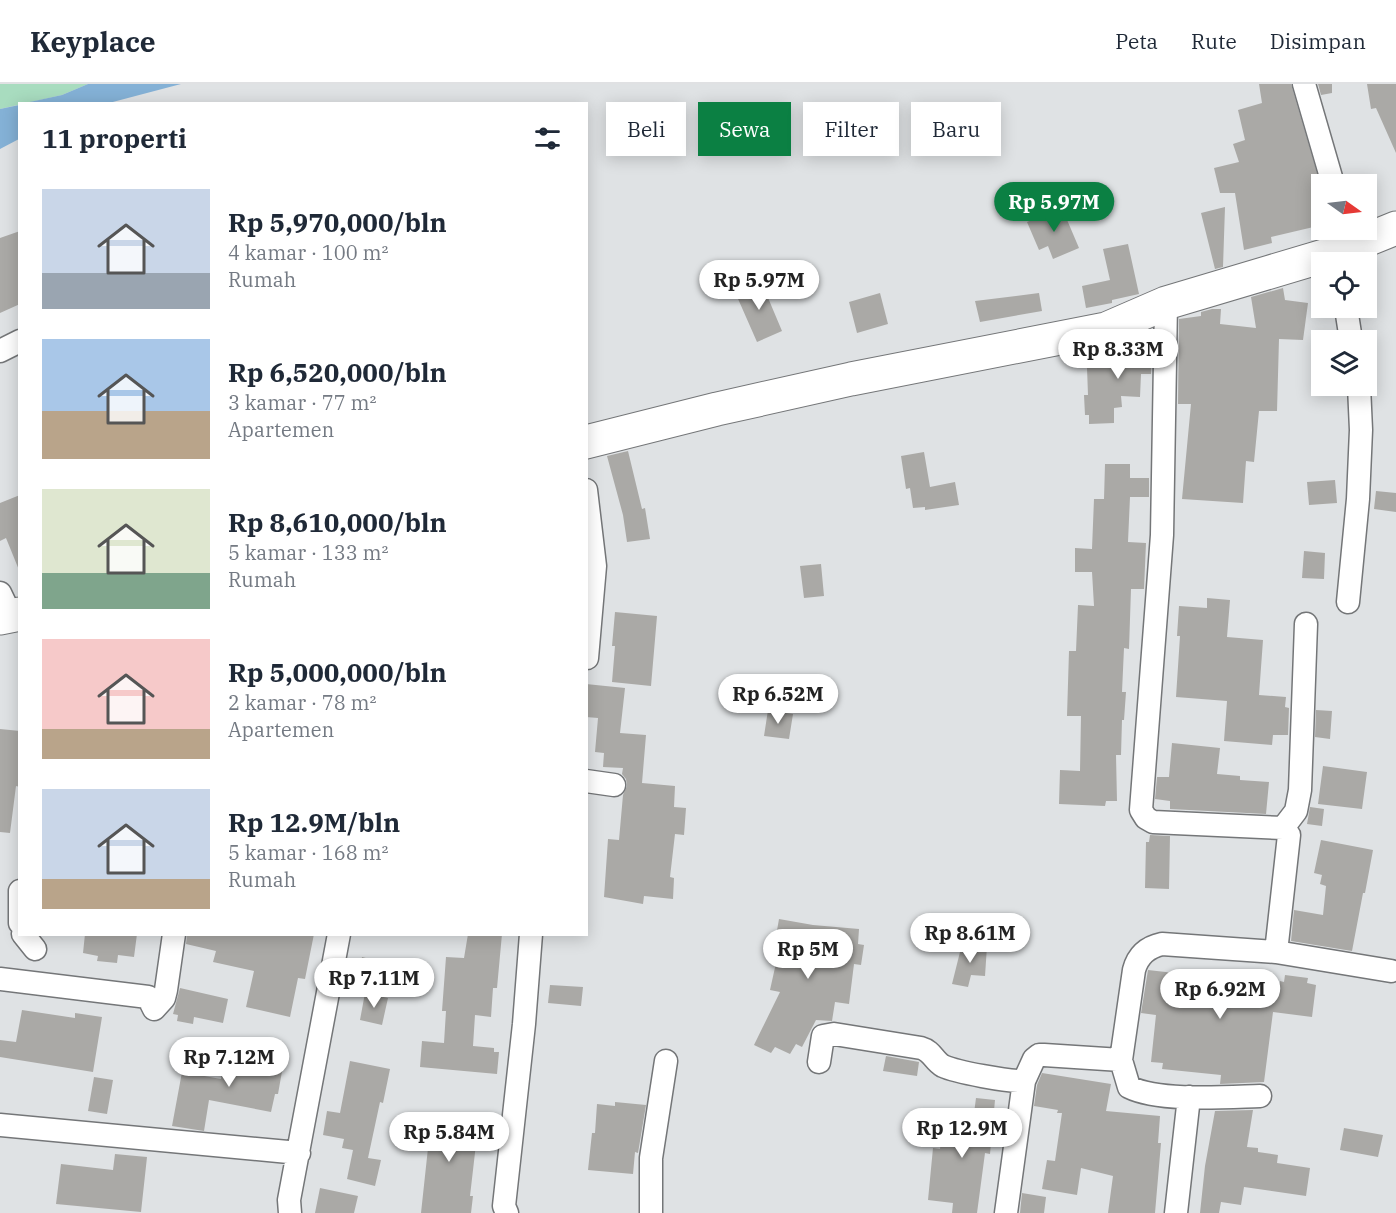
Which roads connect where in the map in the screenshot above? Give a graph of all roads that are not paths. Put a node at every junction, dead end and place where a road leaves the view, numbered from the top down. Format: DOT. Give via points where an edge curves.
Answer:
graph roads {
  1 [pos="1304,84"];
  2 [pos="1330,174"];
  3 [pos="1396,228"];
  4 [pos="1343,248"];
  5 [pos="1166,303"];
  6 [pos="18,342"];
  7 [pos="0,351"];
  8 [pos="1360,396"];
  9 [pos="588,441"];
  10 [pos="588,507"];
  11 [pos="1348,602"];
  12 [pos="1306,624"];
  13 [pos="588,646"];
  14 [pos="588,781"];
  15 [pos="614,785"];
  16 [pos="1283,828"];
  17 [pos="174,936"];
  18 [pos="339,936"];
  19 [pos="531,936"];
  20 [pos="1276,952"];
  21 [pos="1391,971"];
  22 [pos="0,979"];
  23 [pos="1121,1060"];
  24 [pos="666,1061"];
  25 [pos="819,1062"];
  26 [pos="1024,1081"];
  27 [pos="1260,1096"];
  28 [pos="1189,1097"];
  29 [pos="0,1125"];
  30 [pos="299,1153"];
  31 [pos="290,1213"];
  32 [pos="507,1213"];
  33 [pos="651,1213"];
  34 [pos="1006,1213"];
  35 [pos="1176,1213"];
  1 -- 2 [label="street"];
  3 -- 4 [label="street"];
  4 -- 5 [label="street"];
  5 -- 9 [label="street" via="1106,329 851,379"];
  5 -- 16 [label="street" via="1162,535 1141,810 1153,822"];
  6 -- 7 [label="street"];
  8 -- 11 [label="street" via="1362,430"];
  10 -- 13 [label="street" via="595,566"];
  12 -- 16 [label="street" via="1300,790 1296,812"];
  14 -- 15 [label="street"];
  16 -- 20 [label="street" via="1289,835"];
  17 -- 22 [label="street" via="164,998 154,1009 148,997"];
  18 -- 30 [label="street"];
  19 -- 32 [label="street" via="504,1206"];
  20 -- 21 [label="street"];
  20 -- 23 [label="street" via="1162,944 1148,949 1134,970"];
  23 -- 26 [label="street" via="1039,1055"];
  23 -- 28 [label="street" via="1129,1087"];
  24 -- 33 [label="street" via="651,1158"];
  25 -- 26 [label="street" via="823,1036 834,1034 921,1048 948,1068"];
  26 -- 34 [label="street"];
  27 -- 28 [label="street"];
  28 -- 35 [label="street"];
  29 -- 30 [label="street"];
  30 -- 31 [label="street"];
}
